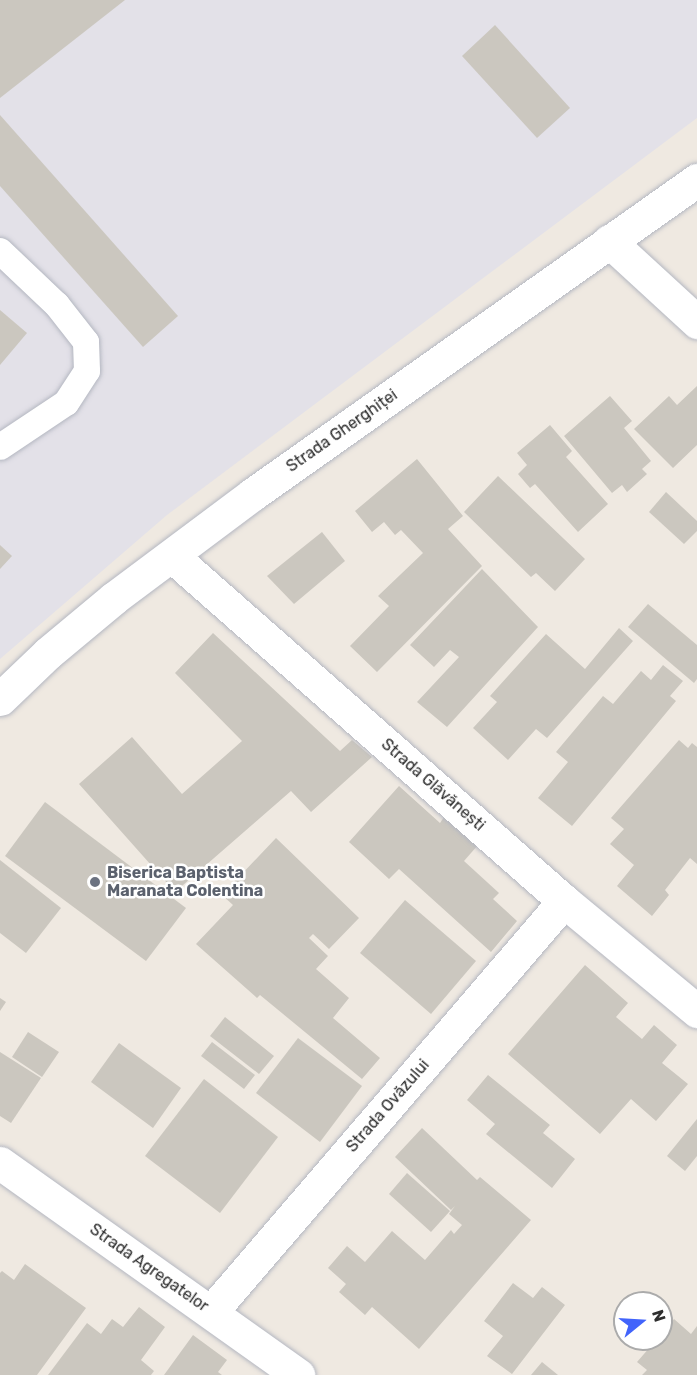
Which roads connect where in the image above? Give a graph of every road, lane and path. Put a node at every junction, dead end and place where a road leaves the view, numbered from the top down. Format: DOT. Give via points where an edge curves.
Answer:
graph roads {
  1 [pos="697,180"];
  2 [pos="609,241"];
  3 [pos="0,251"];
  4 [pos="697,321"];
  5 [pos="0,447"];
  6 [pos="172,556"];
  7 [pos="0,699"];
  8 [pos="564,901"];
  9 [pos="697,1011"];
  10 [pos="0,1163"];
  11 [pos="212,1312"];
  12 [pos="298,1375"];
  1 -- 2 [label="street, Strada Gherghiței"];
  2 -- 4 [label="street"];
  2 -- 6 [label="street, Strada Gherghiței"];
  3 -- 5 [label="lane" via="57,305 86,342 87,371 66,404"];
  6 -- 7 [label="street, Strada Gherghiței" via="114,598"];
  6 -- 8 [label="street, Strada Glăvănești"];
  8 -- 9 [label="street, Strada Glăvănești"];
  8 -- 11 [label="street, Strada Ovăzului"];
  10 -- 11 [label="street, Strada Agregatelor"];
  11 -- 12 [label="street, Strada Agregatelor"];
}
